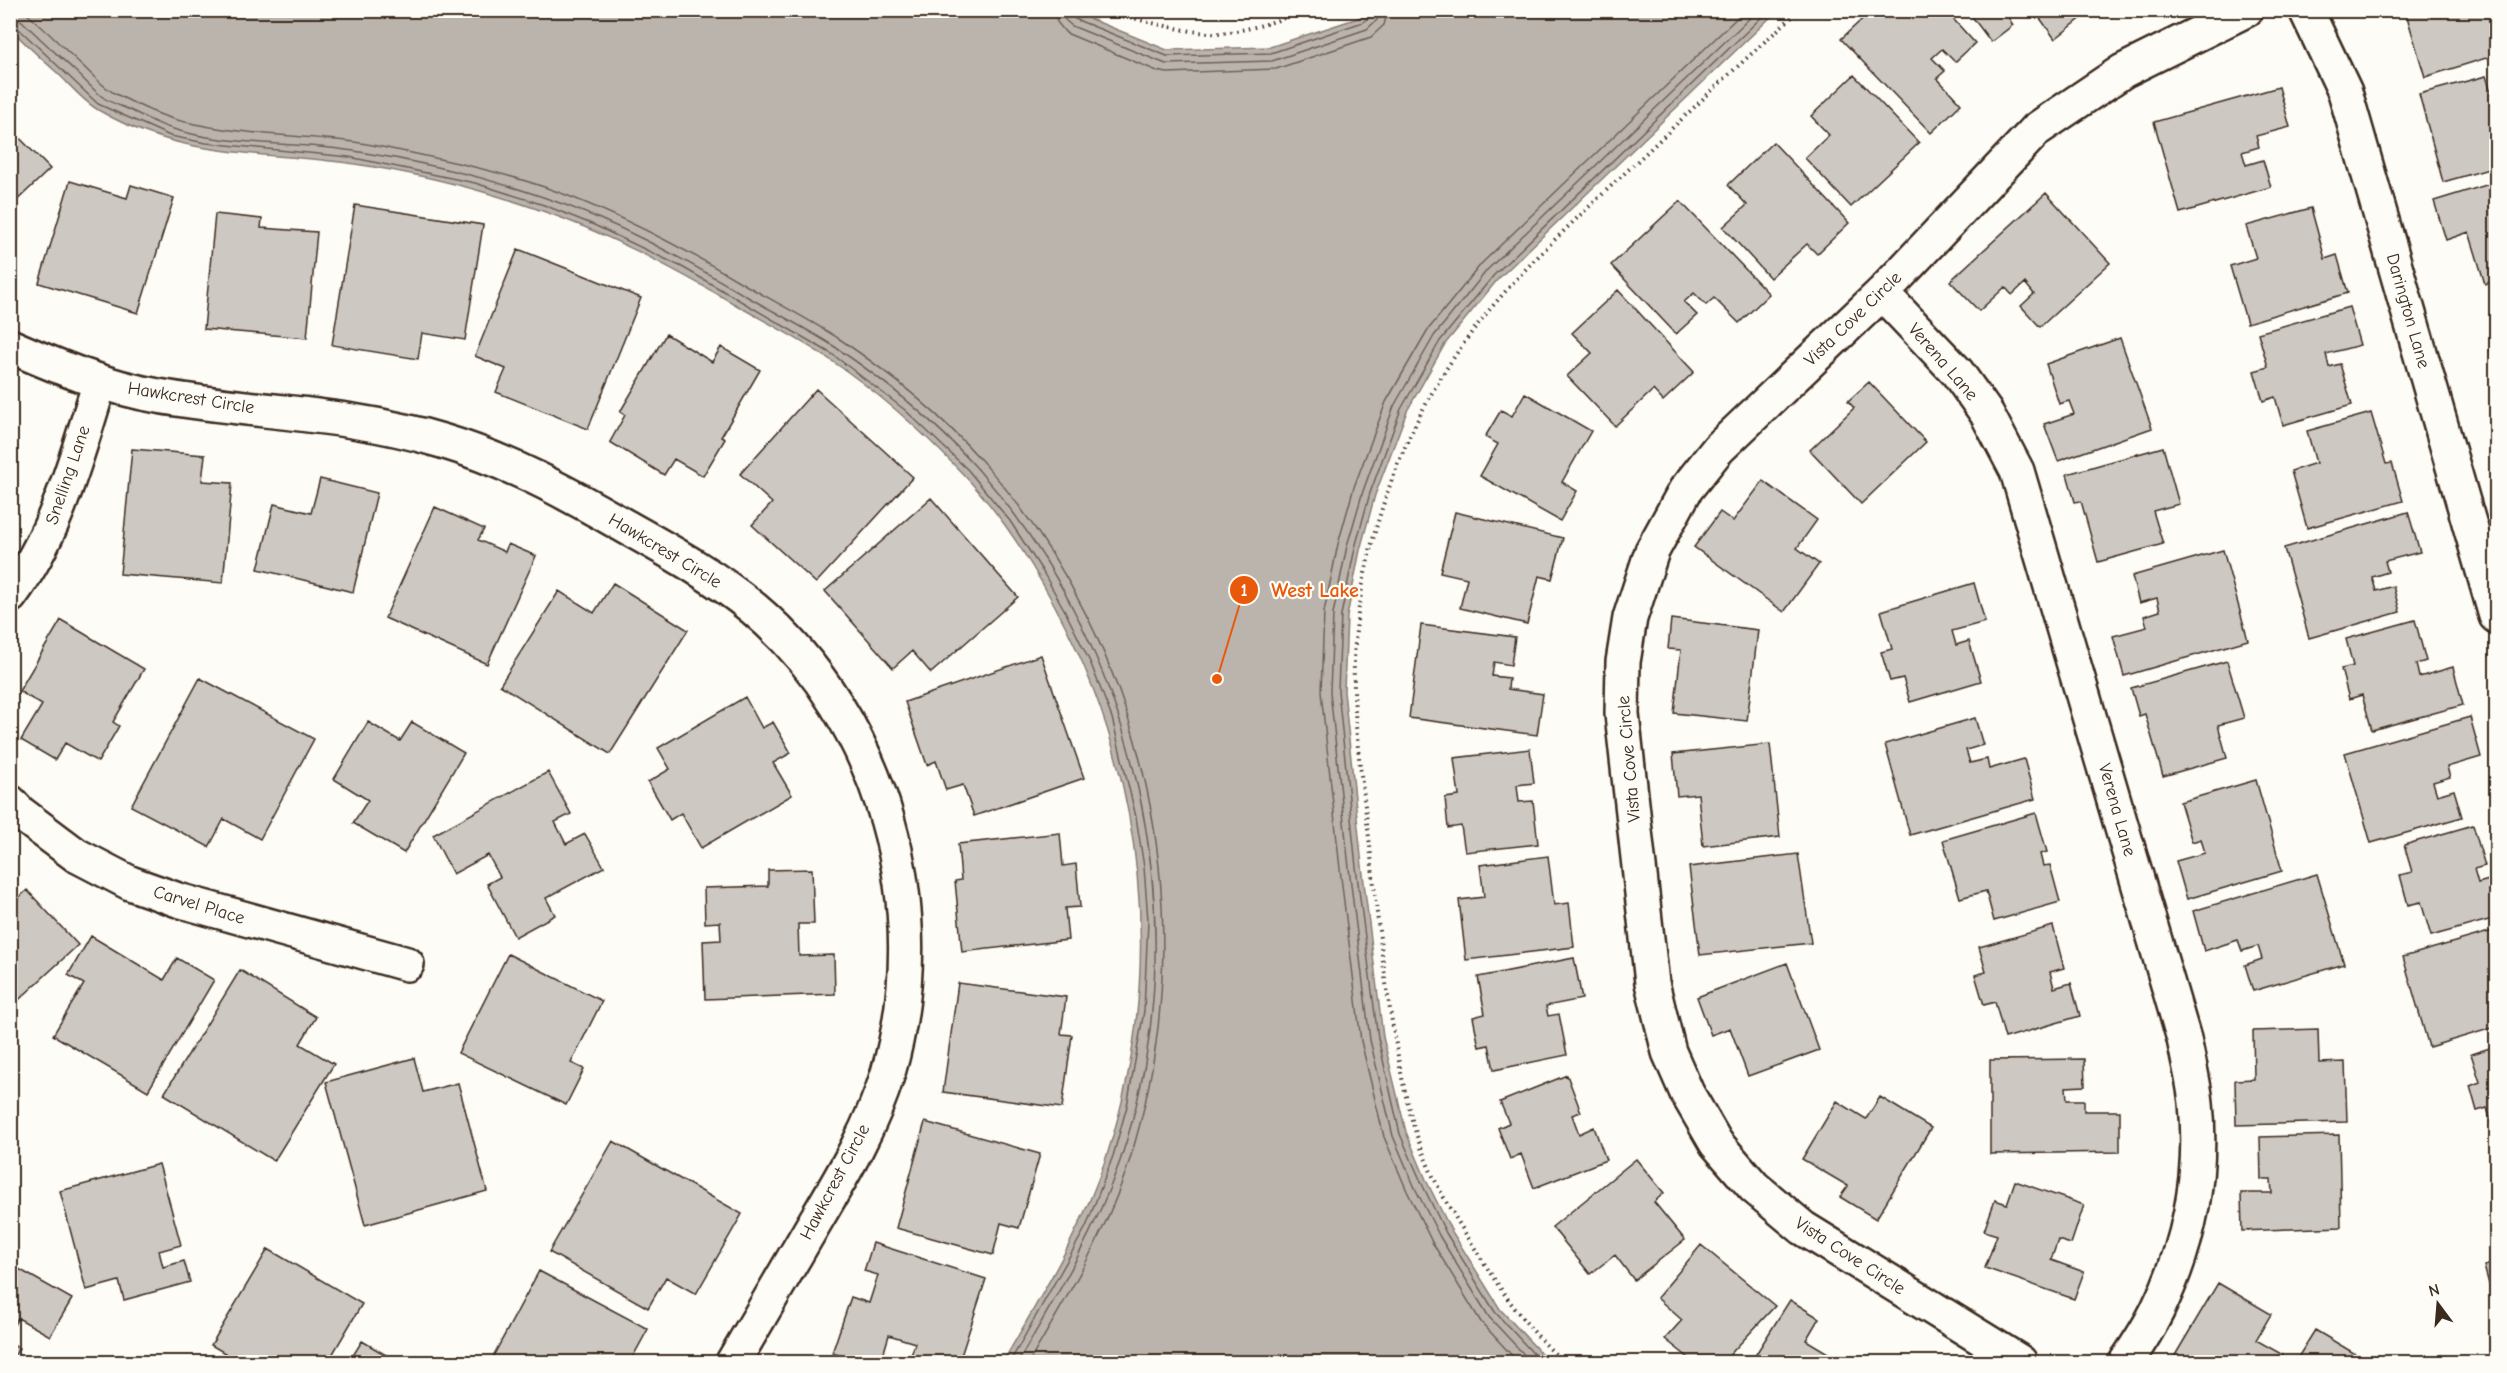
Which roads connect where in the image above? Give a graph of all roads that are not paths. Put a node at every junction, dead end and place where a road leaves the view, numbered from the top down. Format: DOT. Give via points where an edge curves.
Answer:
graph roads {
  1 [pos="2246,10"];
  2 [pos="2306,10"];
  3 [pos="1882,293"];
  4 [pos="10,346"];
  5 [pos="100,382"];
  6 [pos="10,596"];
  7 [pos="2496,616"];
  8 [pos="10,802"];
  9 [pos="407,964"];
  10 [pos="733,1362"];
  11 [pos="2020,1362"];
  12 [pos="2126,1362"];
  1 -- 3 [label="street, Vista Cove Circle" via="2123,71 2037,129"];
  2 -- 7 [label="street, Darington Lane" via="2345,92"];
  3 -- 11 [label="street, Vista Cove Circle" via="1718,449 1686,489 1648,562 1630,618 1623,662 1622,714 1652,983 1669,1052 1687,1093 1716,1143 1754,1186 1803,1228"];
  3 -- 12 [label="street, Verena Lane" via="1957,372 1987,414 2017,471 2184,1040 2197,1111 2199,1152 2194,1203 2182,1253 2161,1302"];
  4 -- 5 [label="street, Hawkcrest Circle"];
  5 -- 6 [label="street, Snelling Lane" via="58,513 28,572"];
  5 -- 10 [label="street, Hawkcrest Circle" via="157,396 361,420 444,441 512,467 567,493 704,571 754,609 788,642 831,697 862,752 883,802 898,863 906,941 901,1011 888,1073 860,1146"];
  8 -- 9 [label="street, Carvel Place" via="76,855 130,883"];
}
